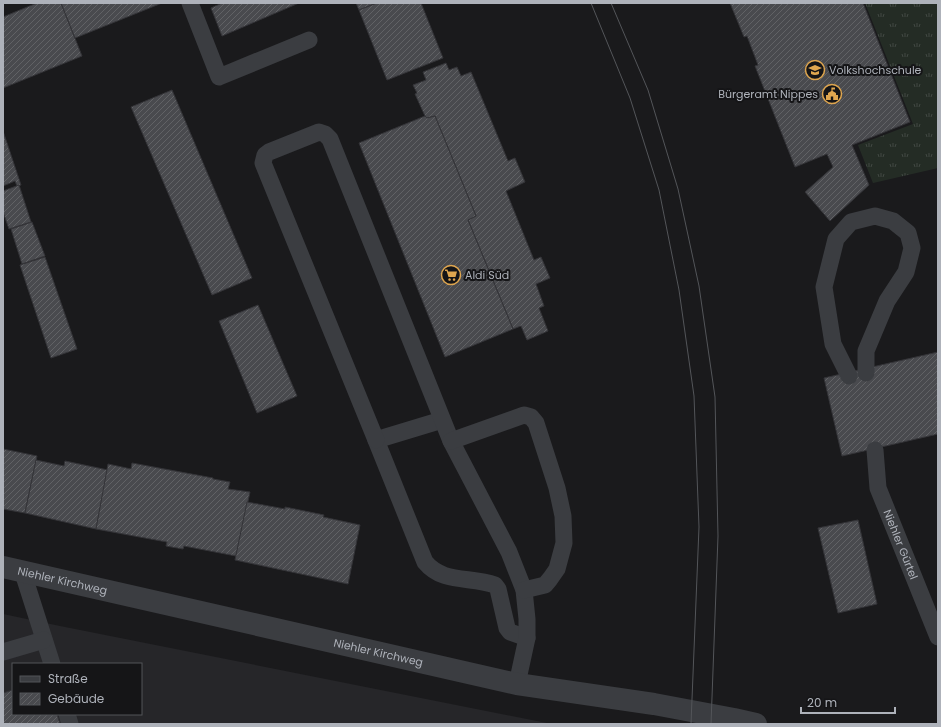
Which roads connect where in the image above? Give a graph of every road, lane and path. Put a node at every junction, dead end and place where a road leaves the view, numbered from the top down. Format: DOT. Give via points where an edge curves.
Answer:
graph roads {
  1 [pos="190,3"];
  2 [pos="309,40"];
  3 [pos="866,373"];
  4 [pos="849,376"];
  5 [pos="442,420"];
  6 [pos="376,440"];
  7 [pos="451,441"];
  8 [pos="875,450"];
  9 [pos="12,568"];
  10 [pos="524,590"];
  11 [pos="938,636"];
  12 [pos="527,638"];
  13 [pos="44,640"];
  14 [pos="3,652"];
  15 [pos="52,663"];
  16 [pos="517,684"];
  17 [pos="756,724"];
  1 -- 2 [label="lane" via="219,77"];
  3 -- 4 [label="lane" via="866,351 886,301 906,272 912,248 908,233 893,221 875,216 851,222 836,239 824,287 833,344"];
  5 -- 6 [label="lane"];
  5 -- 6 [label="lane" via="330,139 326,134 319,132 269,152 265,155 263,163"];
  5 -- 7 [label="lane"];
  6 -- 12 [label="lane" via="425,562 432,570 448,577 495,585 507,628 510,632"];
  7 -- 10 [label="lane" via="510,552"];
  7 -- 10 [label="lane" via="524,415 531,417 536,423 557,488 563,516 564,543 557,568 545,585"];
  8 -- 11 [label="lane, Niehler Gürtel" via="878,488"];
  9 -- 13 [label="lane"];
  9 -- 16 [label="street, Niehler Kirchweg"];
  10 -- 12 [label="lane"];
  12 -- 16 [label="lane"];
  13 -- 14 [label="lane"];
  13 -- 15 [label="lane"];
  16 -- 17 [label="street, Niehler Kirchweg" via="654,704"];
}
